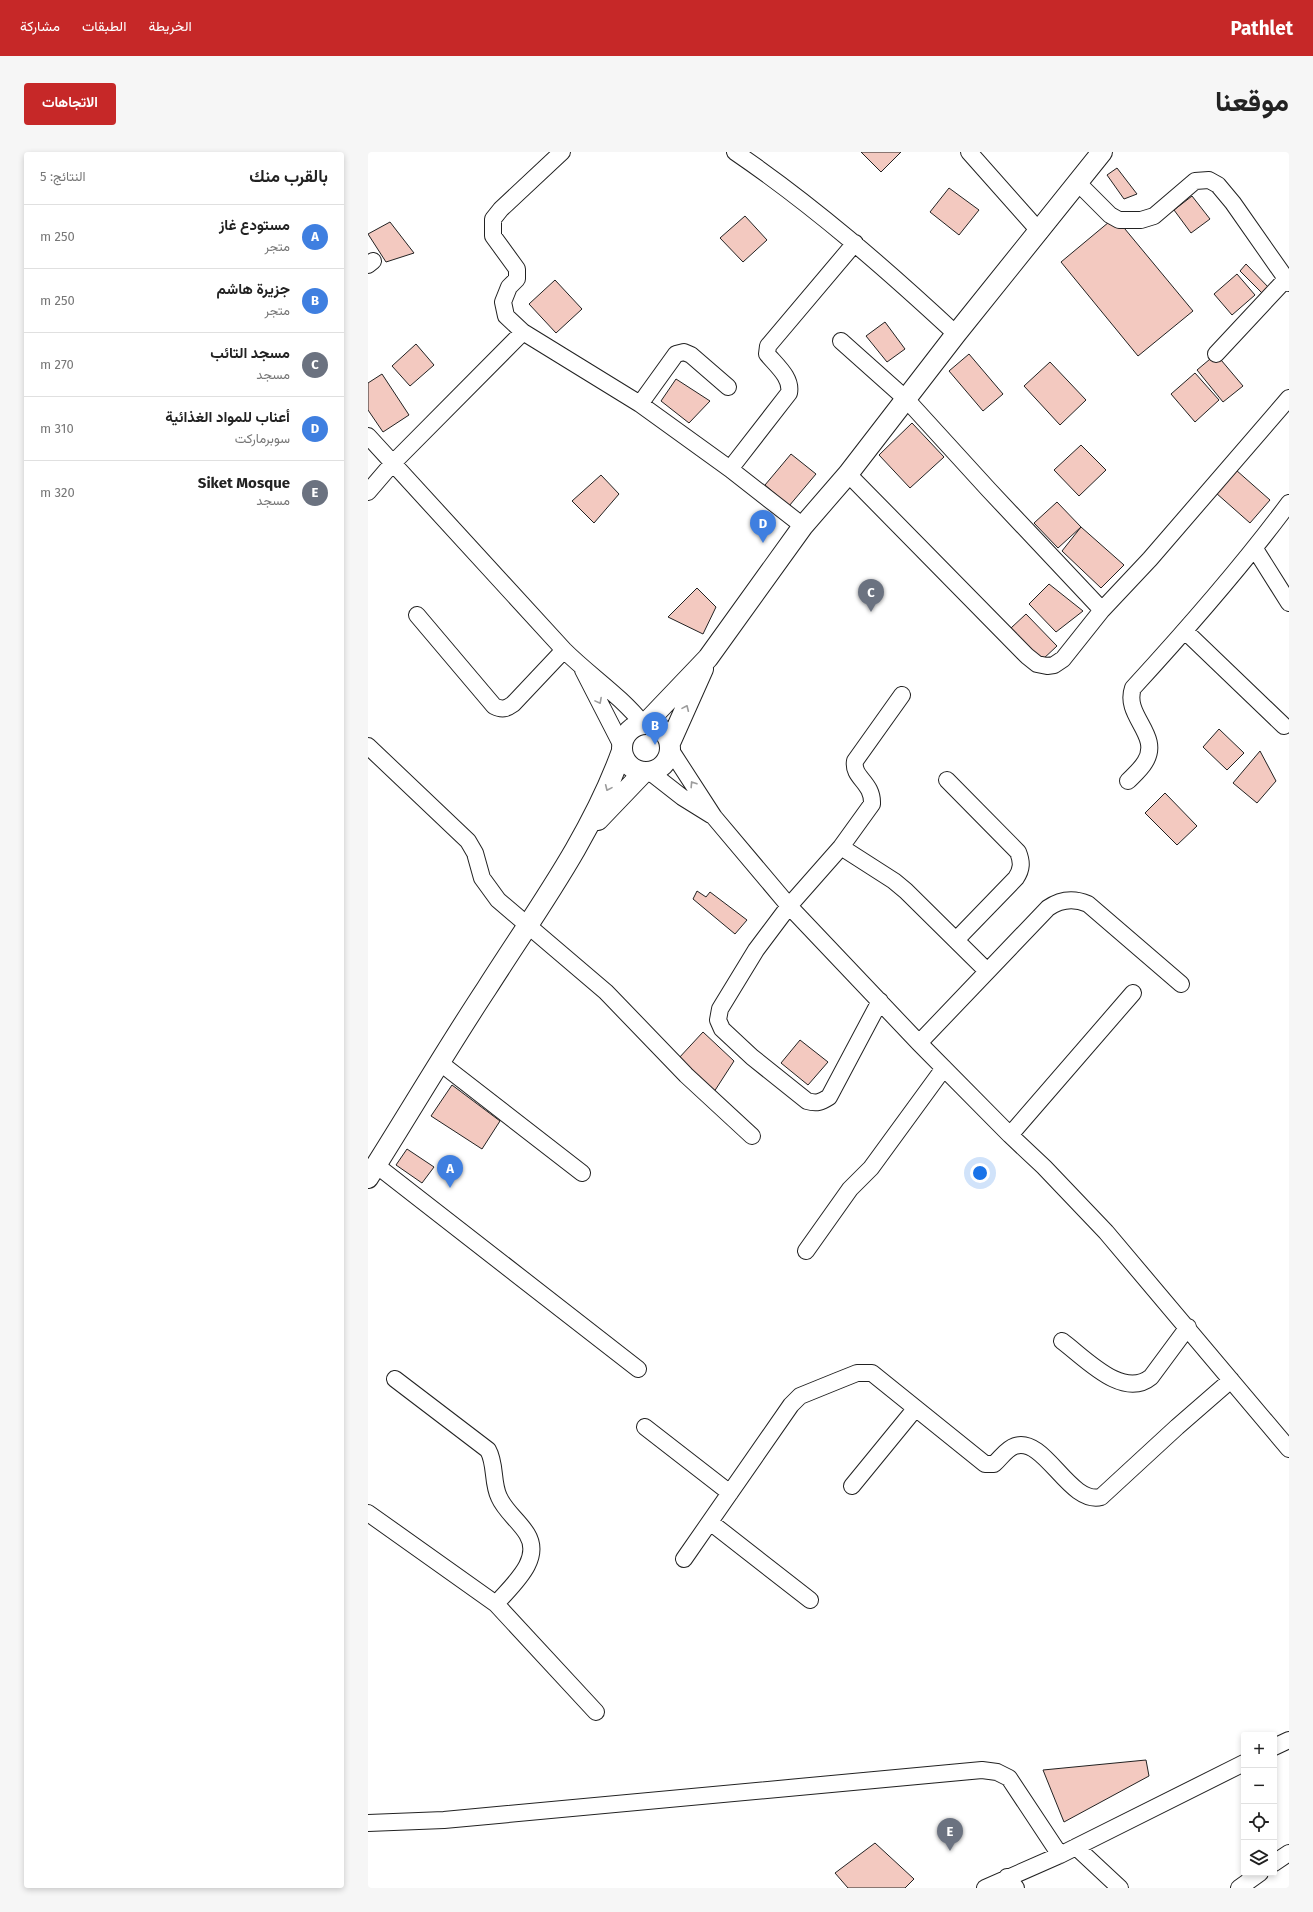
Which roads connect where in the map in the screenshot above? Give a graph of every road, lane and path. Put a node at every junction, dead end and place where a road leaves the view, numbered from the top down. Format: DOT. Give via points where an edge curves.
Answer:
graph roads {
  1 [pos="562,152"];
  2 [pos="735,152"];
  3 [pos="969,152"];
  4 [pos="1102,152"];
  5 [pos="1078,183"];
  6 [pos="1040,232"];
  7 [pos="855,243"];
  8 [pos="1288,281"];
  9 [pos="523,332"];
  10 [pos="956,334"];
  11 [pos="841,341"];
  12 [pos="1216,354"];
  13 [pos="728,387"];
  14 [pos="1289,398"];
  15 [pos="906,399"];
  16 [pos="640,404"];
  17 [pos="368,436"];
  18 [pos="392,464"];
  19 [pos="730,469"];
  20 [pos="848,474"];
  21 [pos="368,492"];
  22 [pos="1289,503"];
  23 [pos="803,526"];
  24 [pos="1255,549"];
  25 [pos="1289,603"];
  26 [pos="1102,610"];
  27 [pos="417,615"];
  28 [pos="1185,631"];
  29 [pos="564,650"];
  30 [pos="708,658"];
  31 [pos="581,666"];
  32 [pos="902,695"];
  33 [pos="644,724"];
  34 [pos="1284,726"];
  35 [pos="368,746"];
  36 [pos="670,746"];
  37 [pos="622,749"];
  38 [pos="647,772"];
  39 [pos="947,780"];
  40 [pos="1128,780"];
  41 [pos="714,817"];
  42 [pos="588,830"];
  43 [pos="841,847"];
  44 [pos="789,906"];
  45 [pos="528,925"];
  46 [pos="956,940"];
  47 [pos="987,971"];
  48 [pos="1180,984"];
  49 [pos="1133,993"];
  50 [pos="880,1000"];
  51 [pos="919,1043"];
  52 [pos="439,1062"];
  53 [pos="944,1068"];
  54 [pos="1010,1135"];
  55 [pos="752,1136"];
  56 [pos="372,1172"];
  57 [pos="582,1173"];
  58 [pos="806,1251"];
  59 [pos="1188,1327"];
  60 [pos="1062,1341"];
  61 [pos="638,1369"];
  62 [pos="395,1379"];
  63 [pos="1231,1380"];
  64 [pos="915,1409"];
  65 [pos="645,1427"];
  66 [pos="1289,1450"];
  67 [pos="852,1486"];
  68 [pos="730,1493"];
  69 [pos="368,1513"];
  70 [pos="710,1522"];
  71 [pos="684,1559"];
  72 [pos="810,1600"];
  73 [pos="496,1604"];
  74 [pos="596,1712"];
  75 [pos="1289,1740"];
  76 [pos="1277,1746"];
  77 [pos="1241,1764"];
  78 [pos="368,1823"];
  79 [pos="1076,1847"];
  80 [pos="1289,1853"];
  81 [pos="1060,1855"];
  82 [pos="1277,1861"];
  83 [pos="1256,1876"];
  84 [pos="1011,1883"];
  85 [pos="985,1888"];
  86 [pos="1120,1888"];
  87 [pos="1239,1888"];
  1 -- 9 [label="street" via="493,219 494,236 517,269 517,279 509,287 504,302 506,316"];
  2 -- 7 [label="street" via="801,199"];
  3 -- 6 [label="street"];
  4 -- 5 [label="main road"];
  5 -- 6 [label="main road"];
  5 -- 8 [label="street" via="1110,215 1119,220 1141,220 1154,216 1195,181 1210,180 1218,185 1233,203"];
  6 -- 10 [label="main road"];
  7 -- 10 [label="street"];
  7 -- 19 [label="street" via="768,346 768,354 791,385 789,393"];
  8 -- 12 [label="street"];
  9 -- 16 [label="street"];
  9 -- 18 [label="street"];
  10 -- 15 [label="main road"];
  11 -- 15 [label="street"];
  13 -- 16 [label="street" via="691,355 681,352 676,354"];
  14 -- 26 [label="street" via="1150,559"];
  15 -- 20 [label="main road"];
  15 -- 26 [label="street"];
  16 -- 19 [label="street"];
  17 -- 18 [label="street"];
  18 -- 21 [label="street"];
  18 -- 29 [label="street"];
  19 -- 23 [label="street"];
  20 -- 23 [label="main road"];
  20 -- 26 [label="street" via="1026,656 1037,664 1054,665 1063,659"];
  22 -- 24 [label="street"];
  23 -- 30 [label="main road"];
  24 -- 25 [label="street"];
  24 -- 28 [label="street"];
  27 -- 29 [label="street" via="494,706 500,709 513,704"];
  28 -- 34 [label="street"];
  28 -- 40 [label="street" via="1133,688 1131,703 1148,738 1149,750 1146,761"];
  29 -- 31 [label="street"];
  30 -- 33 [label="main road"];
  36 -- 30 [label="main road, one-way"];
  31 -- 33 [label="street" via="631,708"];
  31 -- 37 [label="street, one-way"];
  32 -- 43 [label="street" via="855,762 855,771 871,790 872,804"];
  33 -- 36 [label="main road" via="661,729"];
  33 -- 37 [label="main road" via="628,732"];
  35 -- 45 [label="street" via="468,840 488,888 498,900"];
  36 -- 38 [label="main road" via="664,764"];
  41 -- 36 [label="street, one-way"];
  37 -- 38 [label="main road" via="630,766"];
  37 -- 42 [label="main road, one-way" via="610,786"];
  38 -- 41 [label="street"];
  38 -- 42 [label="main road"];
  39 -- 46 [label="street" via="1018,852 1021,860 1021,870 1016,878"];
  41 -- 44 [label="street"];
  42 -- 45 [label="main road"];
  43 -- 44 [label="street"];
  43 -- 46 [label="street" via="894,881"];
  44 -- 50 [label="street"];
  44 -- 50 [label="street" via="756,950 720,1009 718,1020 722,1028 752,1057 807,1102 814,1104 829,1096"];
  45 -- 52 [label="main road"];
  45 -- 55 [label="street" via="606,992 686,1075"];
  46 -- 47 [label="street"];
  47 -- 48 [label="street" via="1048,908 1063,900 1079,900 1088,904"];
  47 -- 51 [label="street"];
  49 -- 54 [label="street"];
  50 -- 51 [label="street"];
  51 -- 53 [label="street"];
  52 -- 56 [label="main road"];
  52 -- 57 [label="street"];
  53 -- 54 [label="street"];
  53 -- 58 [label="street" via="871,1168 850,1189"];
  54 -- 59 [label="street" via="1106,1232"];
  56 -- 61 [label="street"];
  59 -- 60 [label="street" via="1151,1377 1144,1383 1133,1385 1111,1379"];
  59 -- 63 [label="street"];
  62 -- 73 [label="street" via="488,1450 499,1499 527,1533 532,1544 532,1554 525,1571"];
  63 -- 64 [label="street" via="1101,1497 1094,1499 1079,1492 1034,1450 1024,1445 1015,1446 1005,1452 990,1466 985,1464"];
  63 -- 66 [label="street"];
  64 -- 67 [label="street"];
  64 -- 68 [label="street" via="872,1373 866,1372 857,1373 800,1396 791,1405"];
  65 -- 68 [label="street"];
  68 -- 70 [label="street"];
  69 -- 73 [label="street"];
  70 -- 71 [label="street"];
  70 -- 72 [label="street"];
  73 -- 74 [label="street"];
  75 -- 76 [label="street"];
  77 -- 79 [label="street"];
  78 -- 81 [label="street" via="444,1820 982,1770 997,1772 1009,1778"];
  79 -- 81 [label="street"];
  79 -- 86 [label="street"];
  80 -- 82 [label="street"];
  81 -- 84 [label="street"];
  83 -- 87 [label="street"];
  84 -- 85 [label="street"];
}
